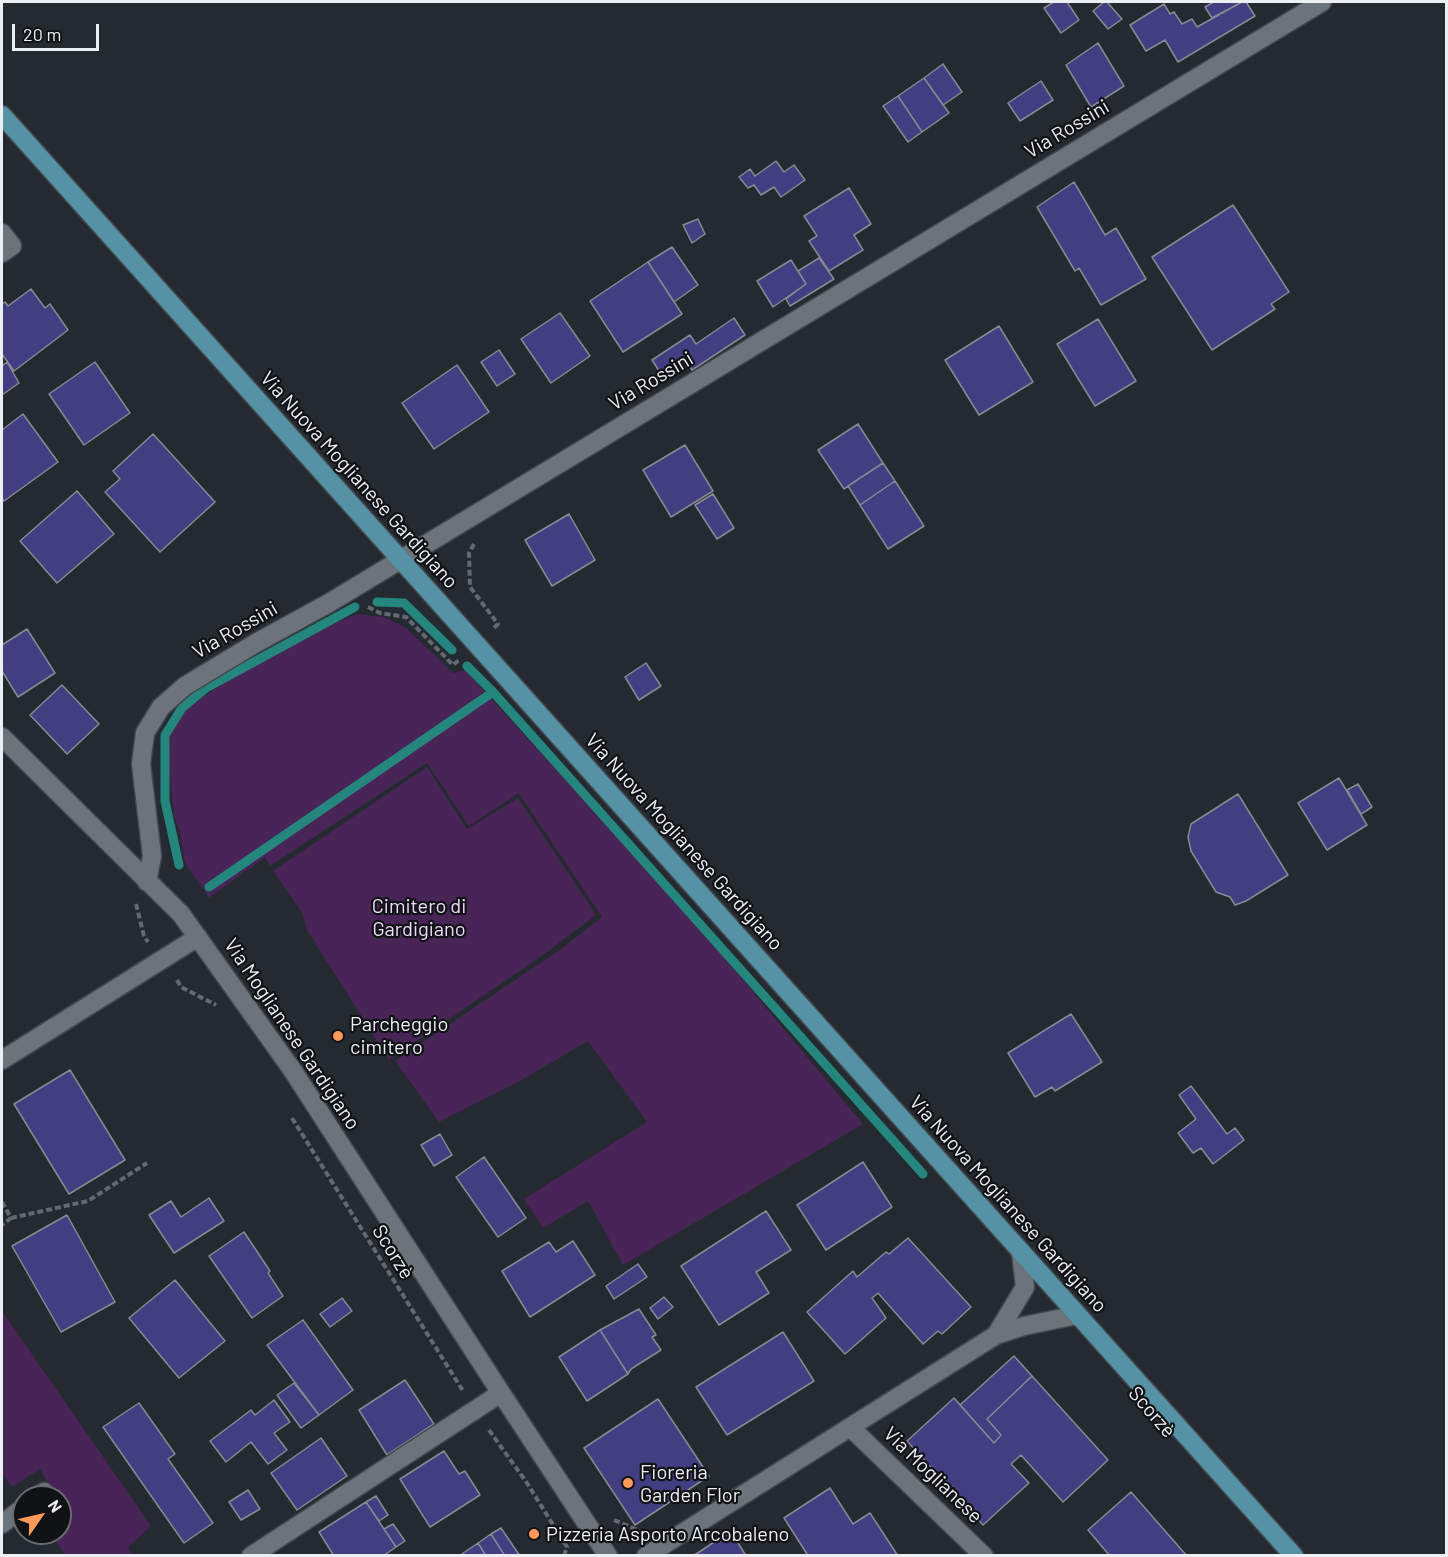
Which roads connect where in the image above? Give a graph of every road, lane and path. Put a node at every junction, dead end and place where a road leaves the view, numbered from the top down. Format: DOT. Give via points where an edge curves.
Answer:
graph roads {
  1 [pos="1322,2"];
  2 [pos="2,115"];
  3 [pos="2,233"];
  4 [pos="2,253"];
  5 [pos="399,559"];
  6 [pos="2,736"];
  7 [pos="147,882"];
  8 [pos="198,937"];
  9 [pos="177,980"];
  10 [pos="220,1008"];
  11 [pos="2,1060"];
  12 [pos="288,1110"];
  13 [pos="147,1163"];
  14 [pos="2,1202"];
  15 [pos="11,1218"];
  16 [pos="2,1225"];
  17 [pos="1021,1252"];
  18 [pos="1077,1315"];
  19 [pos="996,1335"];
  20 [pos="501,1393"];
  21 [pos="475,1410"];
  22 [pos="850,1427"];
  23 [pos="251,1556"];
  24 [pos="564,1556"];
  25 [pos="608,1556"];
  26 [pos="646,1556"];
  27 [pos="984,1556"];
  28 [pos="1293,1556"];
  1 -- 5 [label="street, Via Rossini"];
  2 -- 5 [label="main road, Via Nuova Moglianese Gardigiano"];
  3 -- 4 [label="street" via="12,246"];
  5 -- 7 [label="street, Via Rossini" via="185,686 162,707 145,733 141,764 152,856"];
  5 -- 17 [label="main road, Via Nuova Moglianese Gardigiano"];
  6 -- 7 [label="street, Via Moglianese Gardigiano"];
  7 -- 8 [label="street, Via Moglianese Gardigiano" via="181,914"];
  8 -- 11 [label="street"];
  8 -- 20 [label="street, Via Moglianese Gardigiano" via="293,1071"];
  9 -- 10 [label="path" via="181,987"];
  12 -- 21 [label="path, Scorzè"];
  13 -- 15 [label="path" via="88,1201"];
  14 -- 15 [label="path"];
  15 -- 16 [label="path"];
  17 -- 18 [label="main road, Via Nuova Moglianese Gardigiano"];
  17 -- 19 [label="street, Via Moglianese" via="1025,1287"];
  18 -- 19 [label="street, Via Moglianese"];
  18 -- 28 [label="main road, Via Nuova Moglianese Gardigiano"];
  19 -- 22 [label="street, Via Moglianese"];
  20 -- 21 [label="street"];
  20 -- 25 [label="street, Via Moglianese Gardigiano"];
  21 -- 23 [label="street"];
  21 -- 24 [label="path, Scorzè" via="567,1547"];
  22 -- 26 [label="street, Via Moglianese"];
  22 -- 27 [label="street, Via Moglianese"];
}
